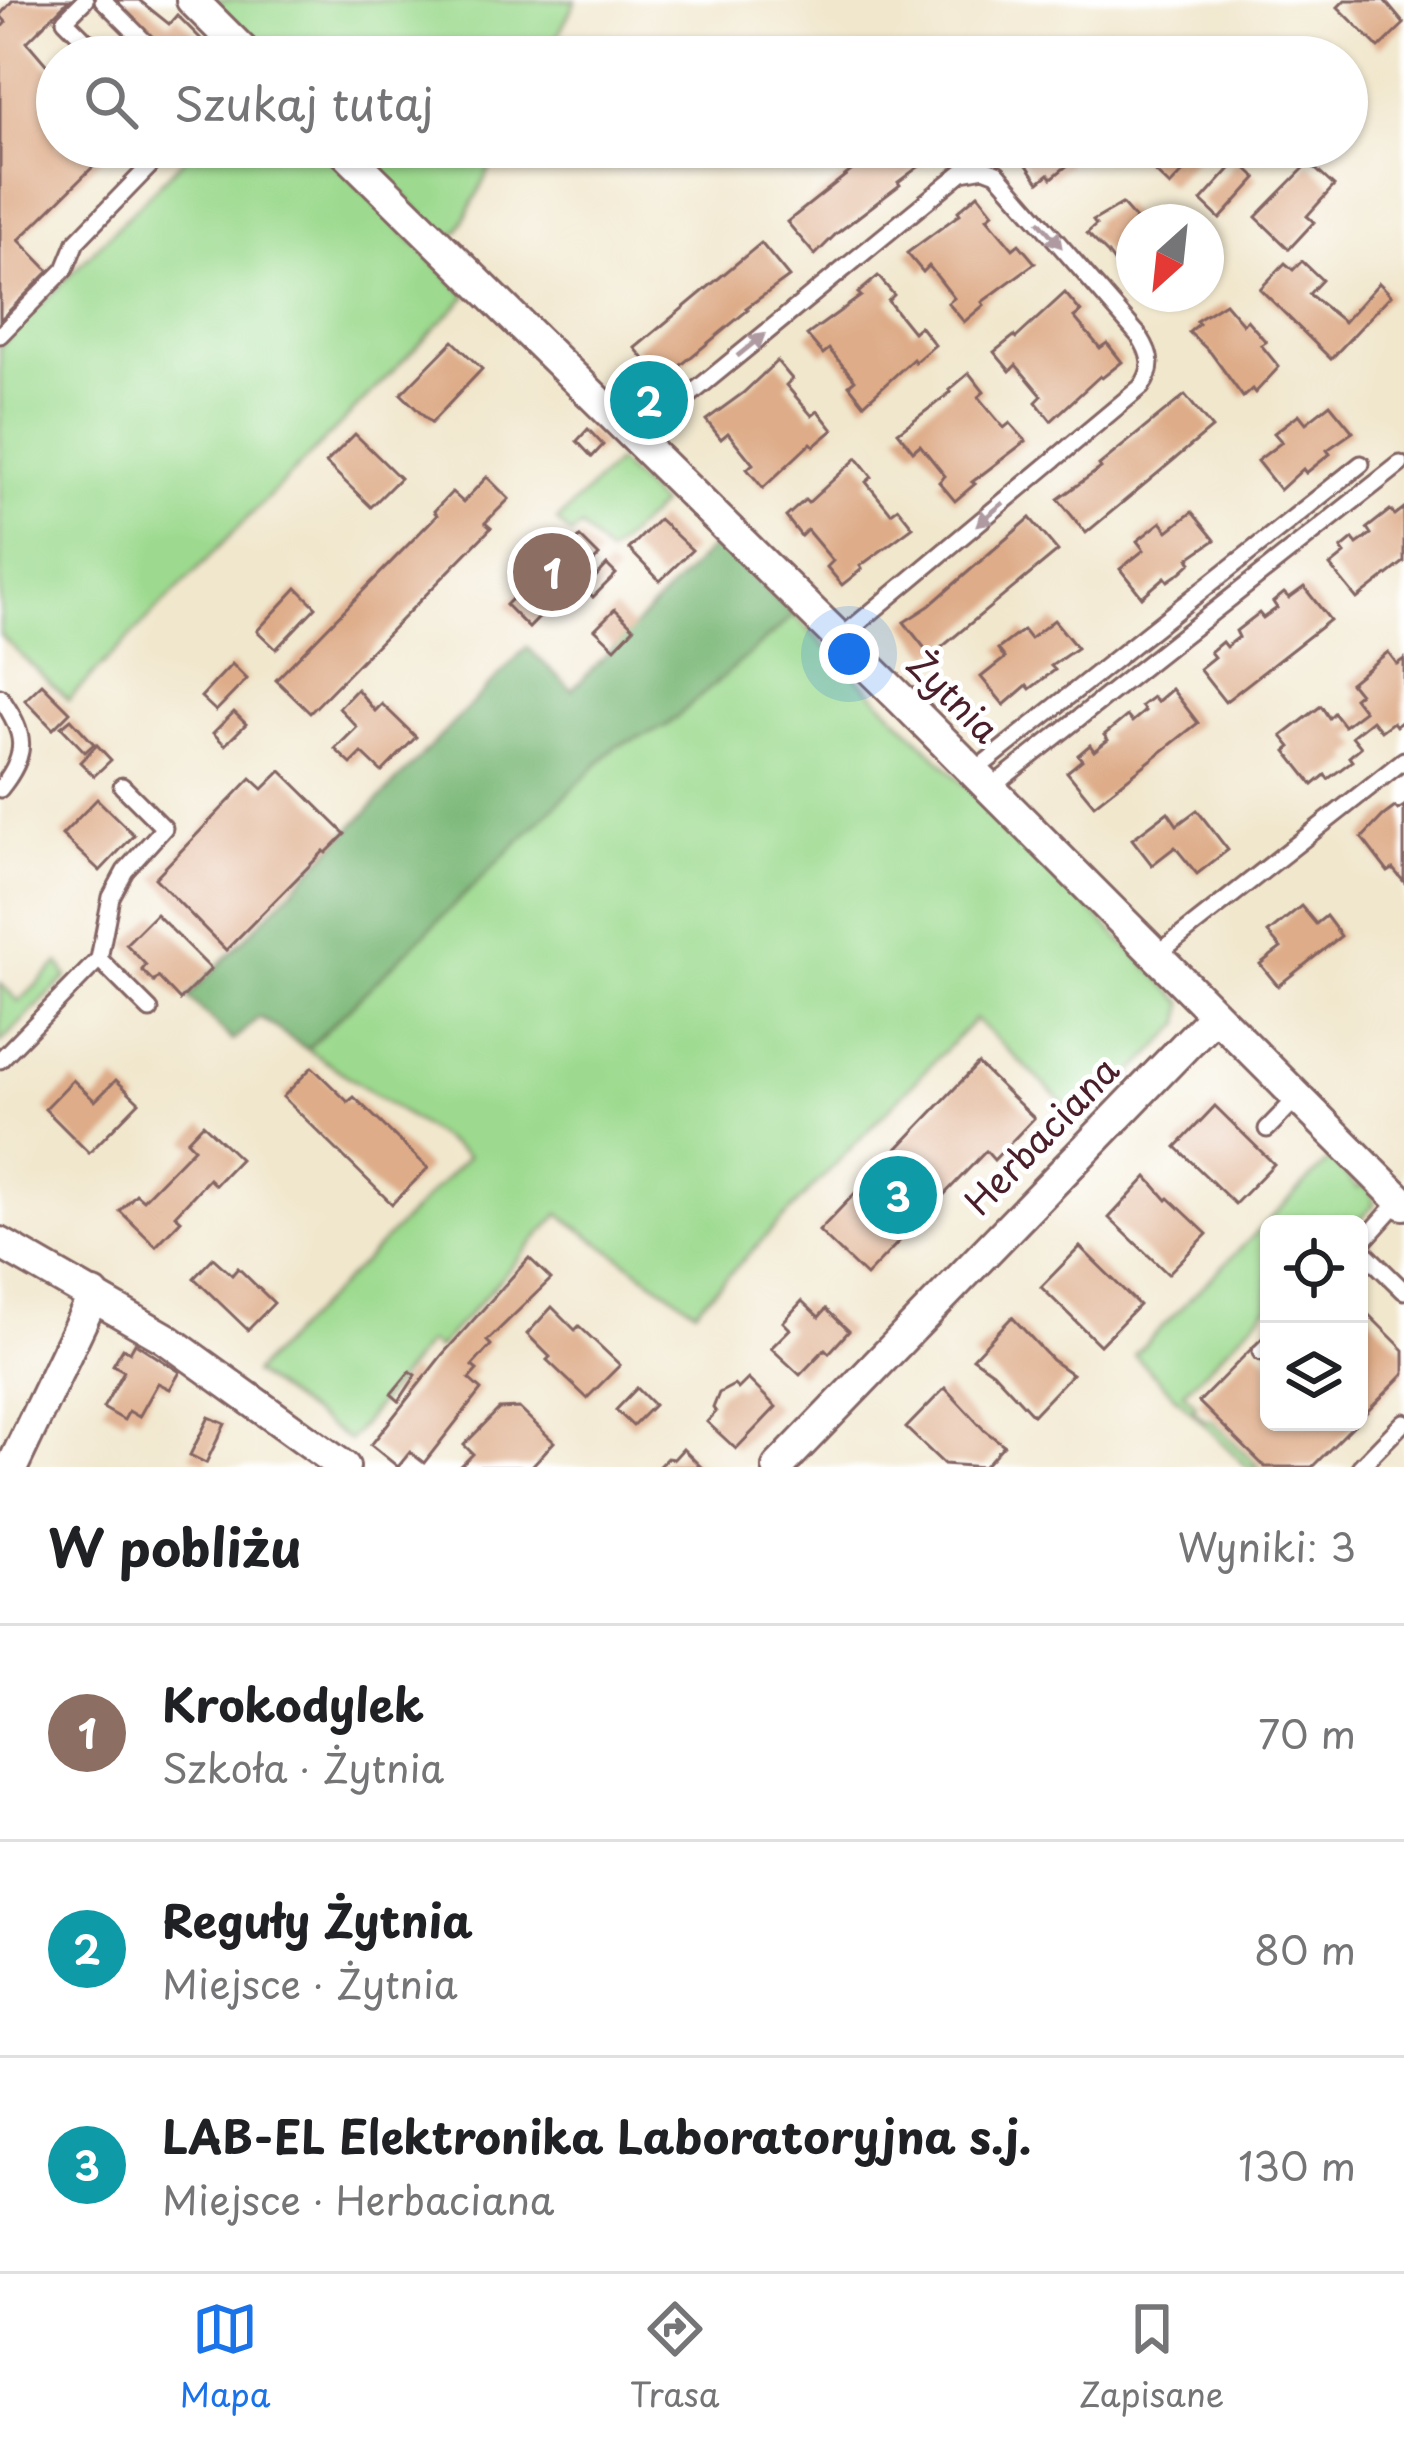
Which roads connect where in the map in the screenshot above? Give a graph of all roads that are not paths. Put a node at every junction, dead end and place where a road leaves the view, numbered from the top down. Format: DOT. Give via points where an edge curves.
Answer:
graph roads {
  1 [pos="85,0"];
  2 [pos="103,0"];
  3 [pos="192,0"];
  4 [pos="81,36"];
  5 [pos="139,36"];
  6 [pos="228,36"];
  7 [pos="148,168"];
  8 [pos="361,168"];
  9 [pos="0,334"];
  10 [pos="635,440"];
  11 [pos="1361,464"];
  12 [pos="1400,464"];
  13 [pos="839,639"];
  14 [pos="0,697"];
  15 [pos="1404,760"];
  16 [pos="981,780"];
  17 [pos="122,786"];
  18 [pos="0,789"];
  19 [pos="1155,956"];
  20 [pos="99,959"];
  21 [pos="150,1010"];
  22 [pos="1214,1016"];
  23 [pos="0,1060"];
  24 [pos="1297,1098"];
  25 [pos="1267,1129"];
  26 [pos="1402,1202"];
  27 [pos="1368,1237"];
  28 [pos="0,1243"];
  29 [pos="1368,1255"];
  30 [pos="1404,1291"];
  31 [pos="94,1295"];
  32 [pos="1404,1422"];
  33 [pos="12,1467"];
  34 [pos="344,1467"];
  35 [pos="778,1467"];
  36 [pos="1360,1467"];
  1 -- 4 [label="lane" via="65,20"];
  2 -- 5 [label="lane"];
  3 -- 6 [label="street"];
  7 -- 9 [label="lane"];
  8 -- 10 [label="street, Żytnia"];
  10 -- 13 [label="street, Żytnia"];
  10 -- 13 [label="lane, one-way" via="962,172 997,173 1140,337 1149,376"];
  11 -- 16 [label="lane"];
  12 -- 16 [label="lane"];
  13 -- 16 [label="street, Żytnia"];
  14 -- 18 [label="lane" via="22,747"];
  15 -- 19 [label="lane"];
  16 -- 19 [label="street, Żytnia"];
  17 -- 20 [label="lane" via="164,828 111,897"];
  19 -- 22 [label="street, Żytnia"];
  20 -- 21 [label="lane"];
  20 -- 23 [label="lane"];
  22 -- 24 [label="street, Żytnia"];
  22 -- 35 [label="street, Herbaciana"];
  24 -- 25 [label="lane"];
  24 -- 26 [label="street, Żytnia"];
  26 -- 27 [label="lane"];
  28 -- 31 [label="street"];
  29 -- 30 [label="lane"];
  31 -- 33 [label="street"];
  31 -- 34 [label="street"];
  32 -- 36 [label="lane"];
}
